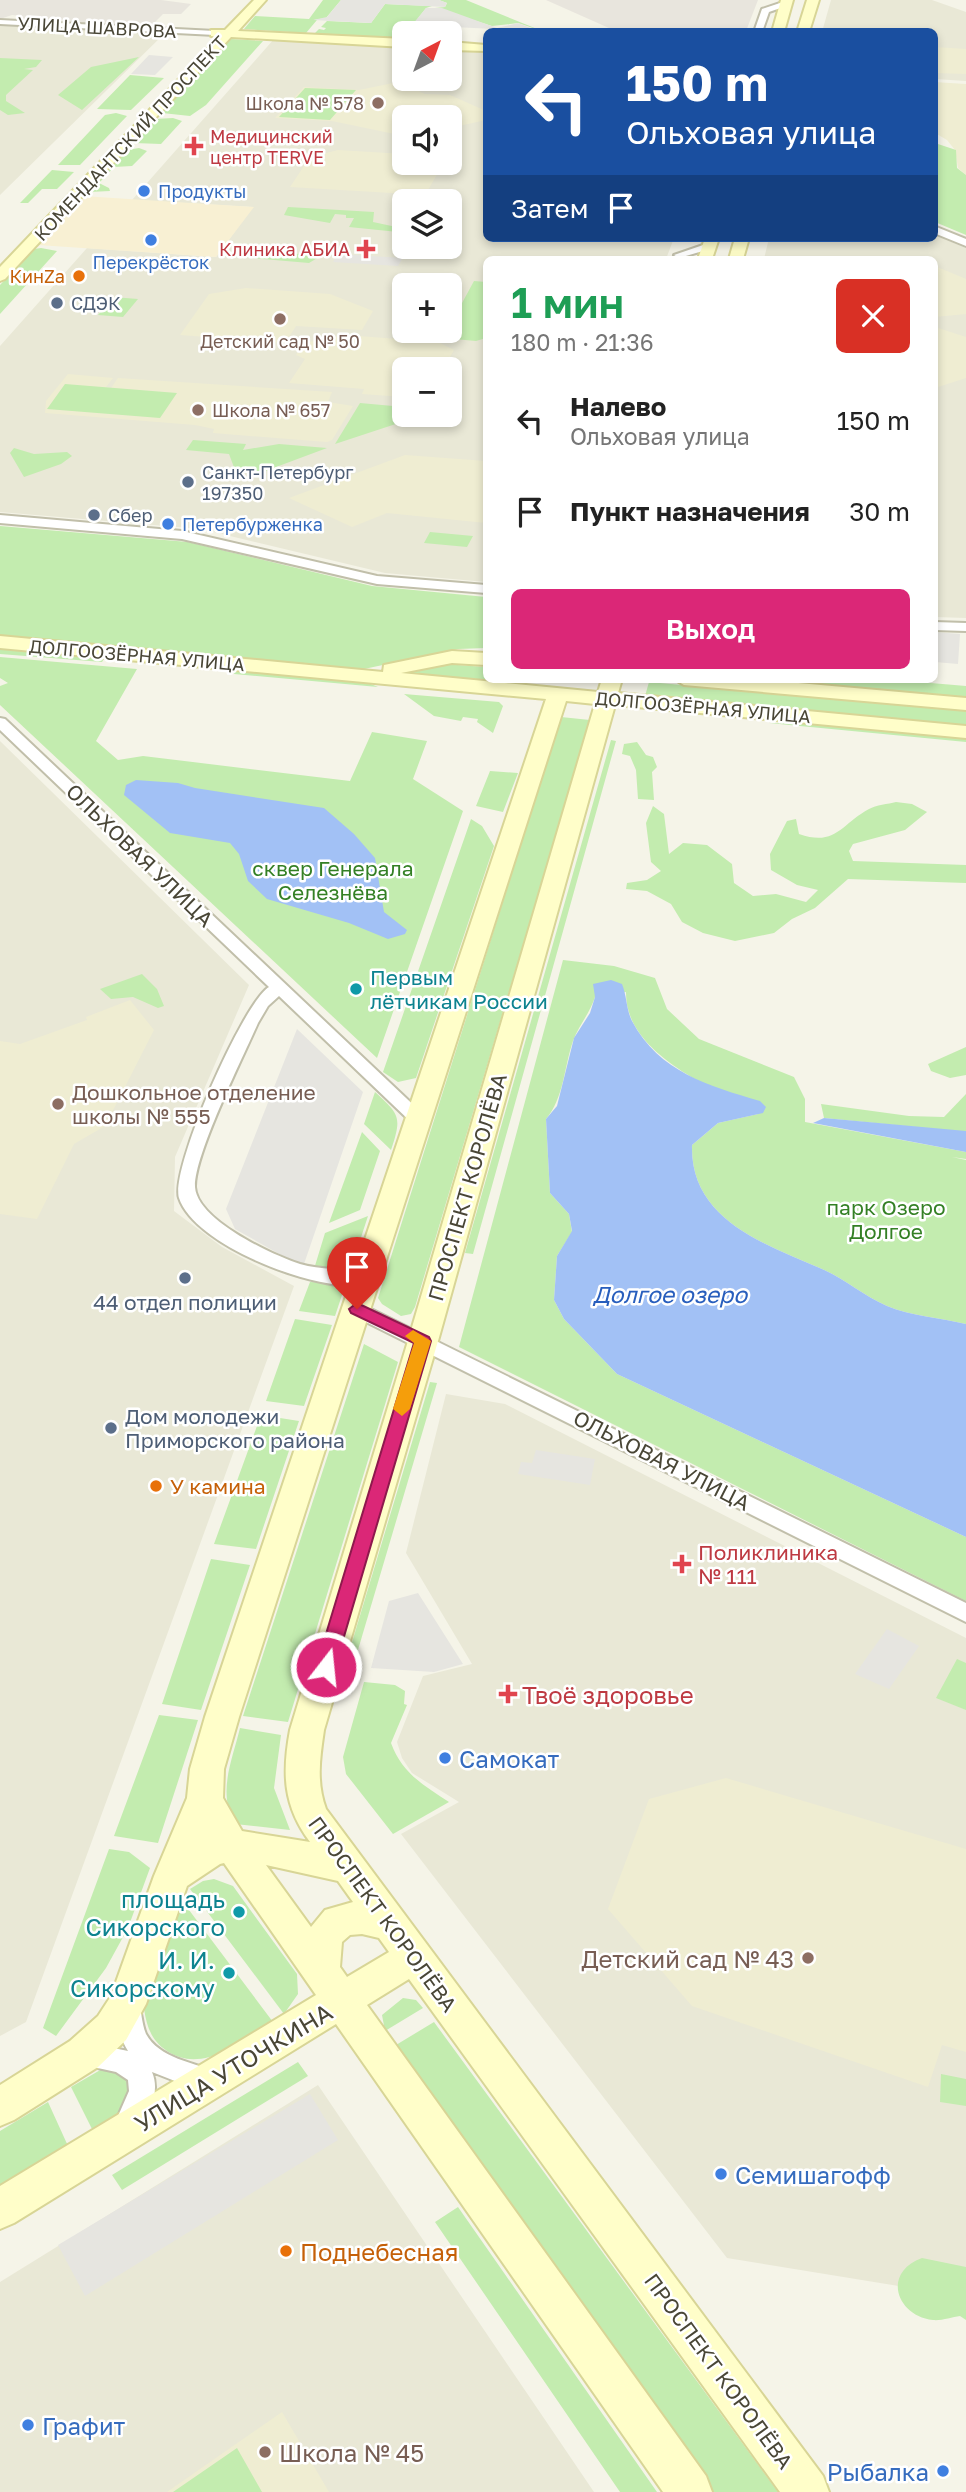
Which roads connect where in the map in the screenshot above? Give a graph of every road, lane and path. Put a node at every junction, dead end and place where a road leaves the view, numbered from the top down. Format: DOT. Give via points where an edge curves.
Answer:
graph roads {
  1 [pos="246,0"];
  2 [pos="260,0"];
  3 [pos="813,0"];
  4 [pos="786,1"];
  5 [pos="0,22"];
  6 [pos="759,28"];
  7 [pos="779,28"];
  8 [pos="804,28"];
  9 [pos="222,33"];
  10 [pos="392,42"];
  11 [pos="462,47"];
  12 [pos="483,48"];
  13 [pos="938,231"];
  14 [pos="966,243"];
  15 [pos="709,248"];
  16 [pos="681,256"];
  17 [pos="0,258"];
  18 [pos="0,276"];
  19 [pos="0,519"];
  20 [pos="483,589"];
  21 [pos="938,626"];
  22 [pos="966,627"];
  23 [pos="0,642"];
  24 [pos="483,659"];
  25 [pos="357,675"];
  26 [pos="729,683"];
  27 [pos="605,686"];
  28 [pos="558,694"];
  29 [pos="966,704"];
  30 [pos="0,722"];
  31 [pos="966,732"];
  32 [pos="280,988"];
  33 [pos="418,1119"];
  34 [pos="362,1294"];
  35 [pos="423,1341"];
  36 [pos="966,1613"];
  37 [pos="205,1798"];
  38 [pos="231,1847"];
  39 [pos="351,1870"];
  40 [pos="172,1876"];
  41 [pos="392,1926"];
  42 [pos="414,1956"];
  43 [pos="332,1985"];
  44 [pos="127,2004"];
  45 [pos="85,2053"];
  46 [pos="208,2081"];
  47 [pos="0,2107"];
  48 [pos="123,2133"];
  49 [pos="0,2209"];
  50 [pos="690,2492"];
  51 [pos="807,2492"];
  1 -- 9 [label="street, КОМЕНДАНТСКИЙ ПРОСПЕКТ"];
  2 -- 9 [label="street, КОМЕНДАНТСКИЙ ПРОСПЕКТ"];
  3 -- 8 [label="street"];
  4 -- 6 [label="street" via="765,11"];
  4 -- 7 [label="street"];
  5 -- 9 [label="street, УЛИЦА ШАВРОВА"];
  9 -- 10 [label="street, УЛИЦА ШАВРОВА"];
  9 -- 17 [label="street, КОМЕНДАНТСКИЙ ПРОСПЕКТ"];
  9 -- 18 [label="street, КОМЕНДАНТСКИЙ ПРОСПЕКТ"];
  11 -- 12 [label="street"];
  13 -- 14 [label="street"];
  15 -- 16 [label="street"];
  19 -- 20 [label="street" via="182,535 377,580"];
  21 -- 22 [label="street"];
  23 -- 25 [label="street, ДОЛГООЗЁРНАЯ УЛИЦА"];
  24 -- 25 [label="street, ДОЛГООЗЁРНАЯ УЛИЦА" via="445,658"];
  25 -- 28 [label="street, ДОЛГООЗЁРНАЯ УЛИЦА"];
  26 -- 29 [label="street, ДОЛГООЗЁРНАЯ УЛИЦА"];
  27 -- 28 [label="street, ДОЛГООЗЁРНАЯ УЛИЦА"];
  27 -- 31 [label="street, ДОЛГООЗЁРНАЯ УЛИЦА"];
  27 -- 35 [label="street, ПРОСПЕКТ КОРОЛЁВА"];
  28 -- 33 [label="street"];
  30 -- 32 [label="street, ОЛЬХОВАЯ УЛИЦА"];
  32 -- 33 [label="street, ОЛЬХОВАЯ УЛИЦА"];
  32 -- 34 [label="street, ОЛЬХОВАЯ УЛИЦА" via="263,999 251,1023 198,1144 185,1186 187,1198 194,1211 233,1239 290,1268"];
  33 -- 34 [label="street"];
  34 -- 35 [label="street, ОЛЬХОВАЯ УЛИЦА"];
  34 -- 37 [label="street" via="222,1717 207,1769"];
  35 -- 36 [label="street, ОЛЬХОВАЯ УЛИЦА"];
  35 -- 39 [label="street, ПРОСПЕКТ КОРОЛЁВА" via="307,1730 299,1773 303,1800 313,1819"];
  37 -- 38 [label="street"];
  37 -- 40 [label="street"];
  38 -- 39 [label="street" via="317,1858"];
  38 -- 40 [label="street" via="196,1858"];
  38 -- 43 [label="street"];
  39 -- 41 [label="street, ПРОСПЕКТ КОРОЛЁВА"];
  40 -- 44 [label="street"];
  41 -- 42 [label="street, ПРОСПЕКТ КОРОЛЁВА"];
  41 -- 43 [label="street" via="373,1918 338,1922 327,1931 320,1947"];
  42 -- 43 [label="street, УЛИЦА УТОЧКИНА"];
  42 -- 51 [label="street, ПРОСПЕКТ КОРОЛЁВА"];
  43 -- 46 [label="street, УЛИЦА УТОЧКИНА"];
  43 -- 50 [label="street"];
  44 -- 45 [label="street" via="112,2028"];
  44 -- 46 [label="street" via="134,2039 155,2059"];
  45 -- 47 [label="street"];
  45 -- 48 [label="street, УЛИЦА УТОЧКИНА" via="127,2061 139,2070 145,2086 142,2102"];
  46 -- 48 [label="street, УЛИЦА УТОЧКИНА"];
  48 -- 49 [label="street, УЛИЦА УТОЧКИНА"];
}
